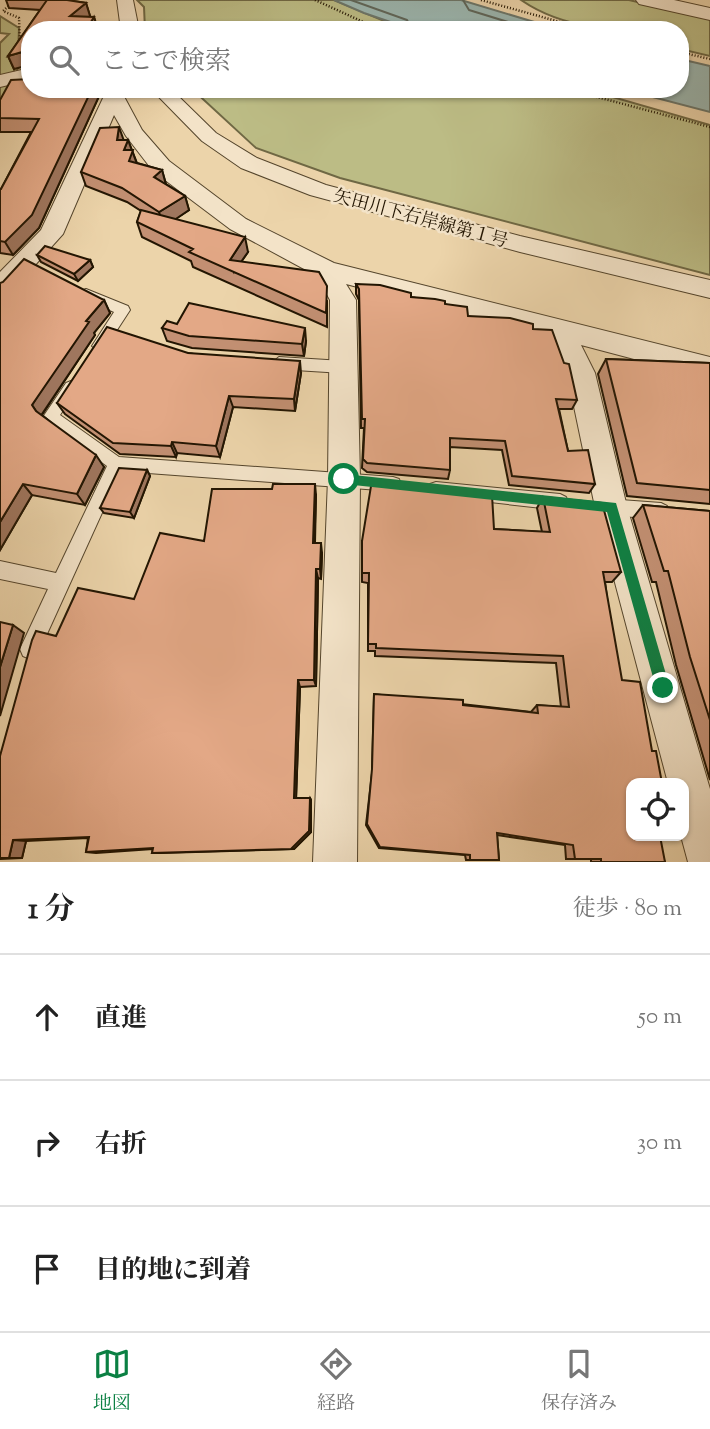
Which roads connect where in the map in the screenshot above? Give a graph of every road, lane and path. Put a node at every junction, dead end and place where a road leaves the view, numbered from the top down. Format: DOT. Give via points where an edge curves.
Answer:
graph roads {
  1 [pos="15,0"];
  2 [pos="316,0"];
  3 [pos="481,0"];
  4 [pos="646,0"];
  5 [pos="710,14"];
  6 [pos="362,21"];
  7 [pos="557,21"];
  8 [pos="21,37"];
  9 [pos="689,54"];
  10 [pos="710,59"];
  11 [pos="21,76"];
  12 [pos="0,81"];
  13 [pos="109,98"];
  14 [pos="113,98"];
  15 [pos="169,98"];
  16 [pos="602,98"];
  17 [pos="710,127"];
  18 [pos="0,259"];
  19 [pos="32,264"];
  20 [pos="326,270"];
  21 [pos="72,286"];
  22 [pos="0,288"];
  23 [pos="710,289"];
  24 [pos="561,332"];
  25 [pos="261,362"];
  26 [pos="343,367"];
  27 [pos="710,368"];
  28 [pos="116,464"];
  29 [pos="344,479"];
  30 [pos="589,505"];
  31 [pos="673,512"];
  32 [pos="0,570"];
  33 [pos="60,583"];
  34 [pos="24,670"];
  35 [pos="335,862"];
  36 [pos="710,862"];
  1 -- 8 [label="path" via="3,11 19,18"];
  2 -- 6 [label="path"];
  3 -- 7 [label="path"];
  4 -- 5 [label="street"];
  9 -- 10 [label="path"];
  11 -- 12 [label="street"];
  13 -- 19 [label="street" via="51,234"];
  14 -- 20 [label="street" via="161,166 238,224"];
  15 -- 23 [label="street, 矢田川下右岸線第１号" via="209,137 249,163 318,190"];
  16 -- 17 [label="path"];
  18 -- 19 [label="street"];
  19 -- 22 [label="street"];
  20 -- 24 [label="street"];
  20 -- 26 [label="street" via="343,300"];
  21 -- 28 [label="lane" via="123,310 115,333 51,417"];
  24 -- 27 [label="street"];
  24 -- 30 [label="street" via="581,373"];
  25 -- 26 [label="lane"];
  26 -- 29 [label="street"];
  28 -- 29 [label="lane"];
  28 -- 33 [label="lane"];
  29 -- 30 [label="lane"];
  29 -- 35 [label="street"];
  30 -- 31 [label="lane"];
  30 -- 36 [label="street"];
  32 -- 33 [label="lane"];
  33 -- 34 [label="lane"];
}
